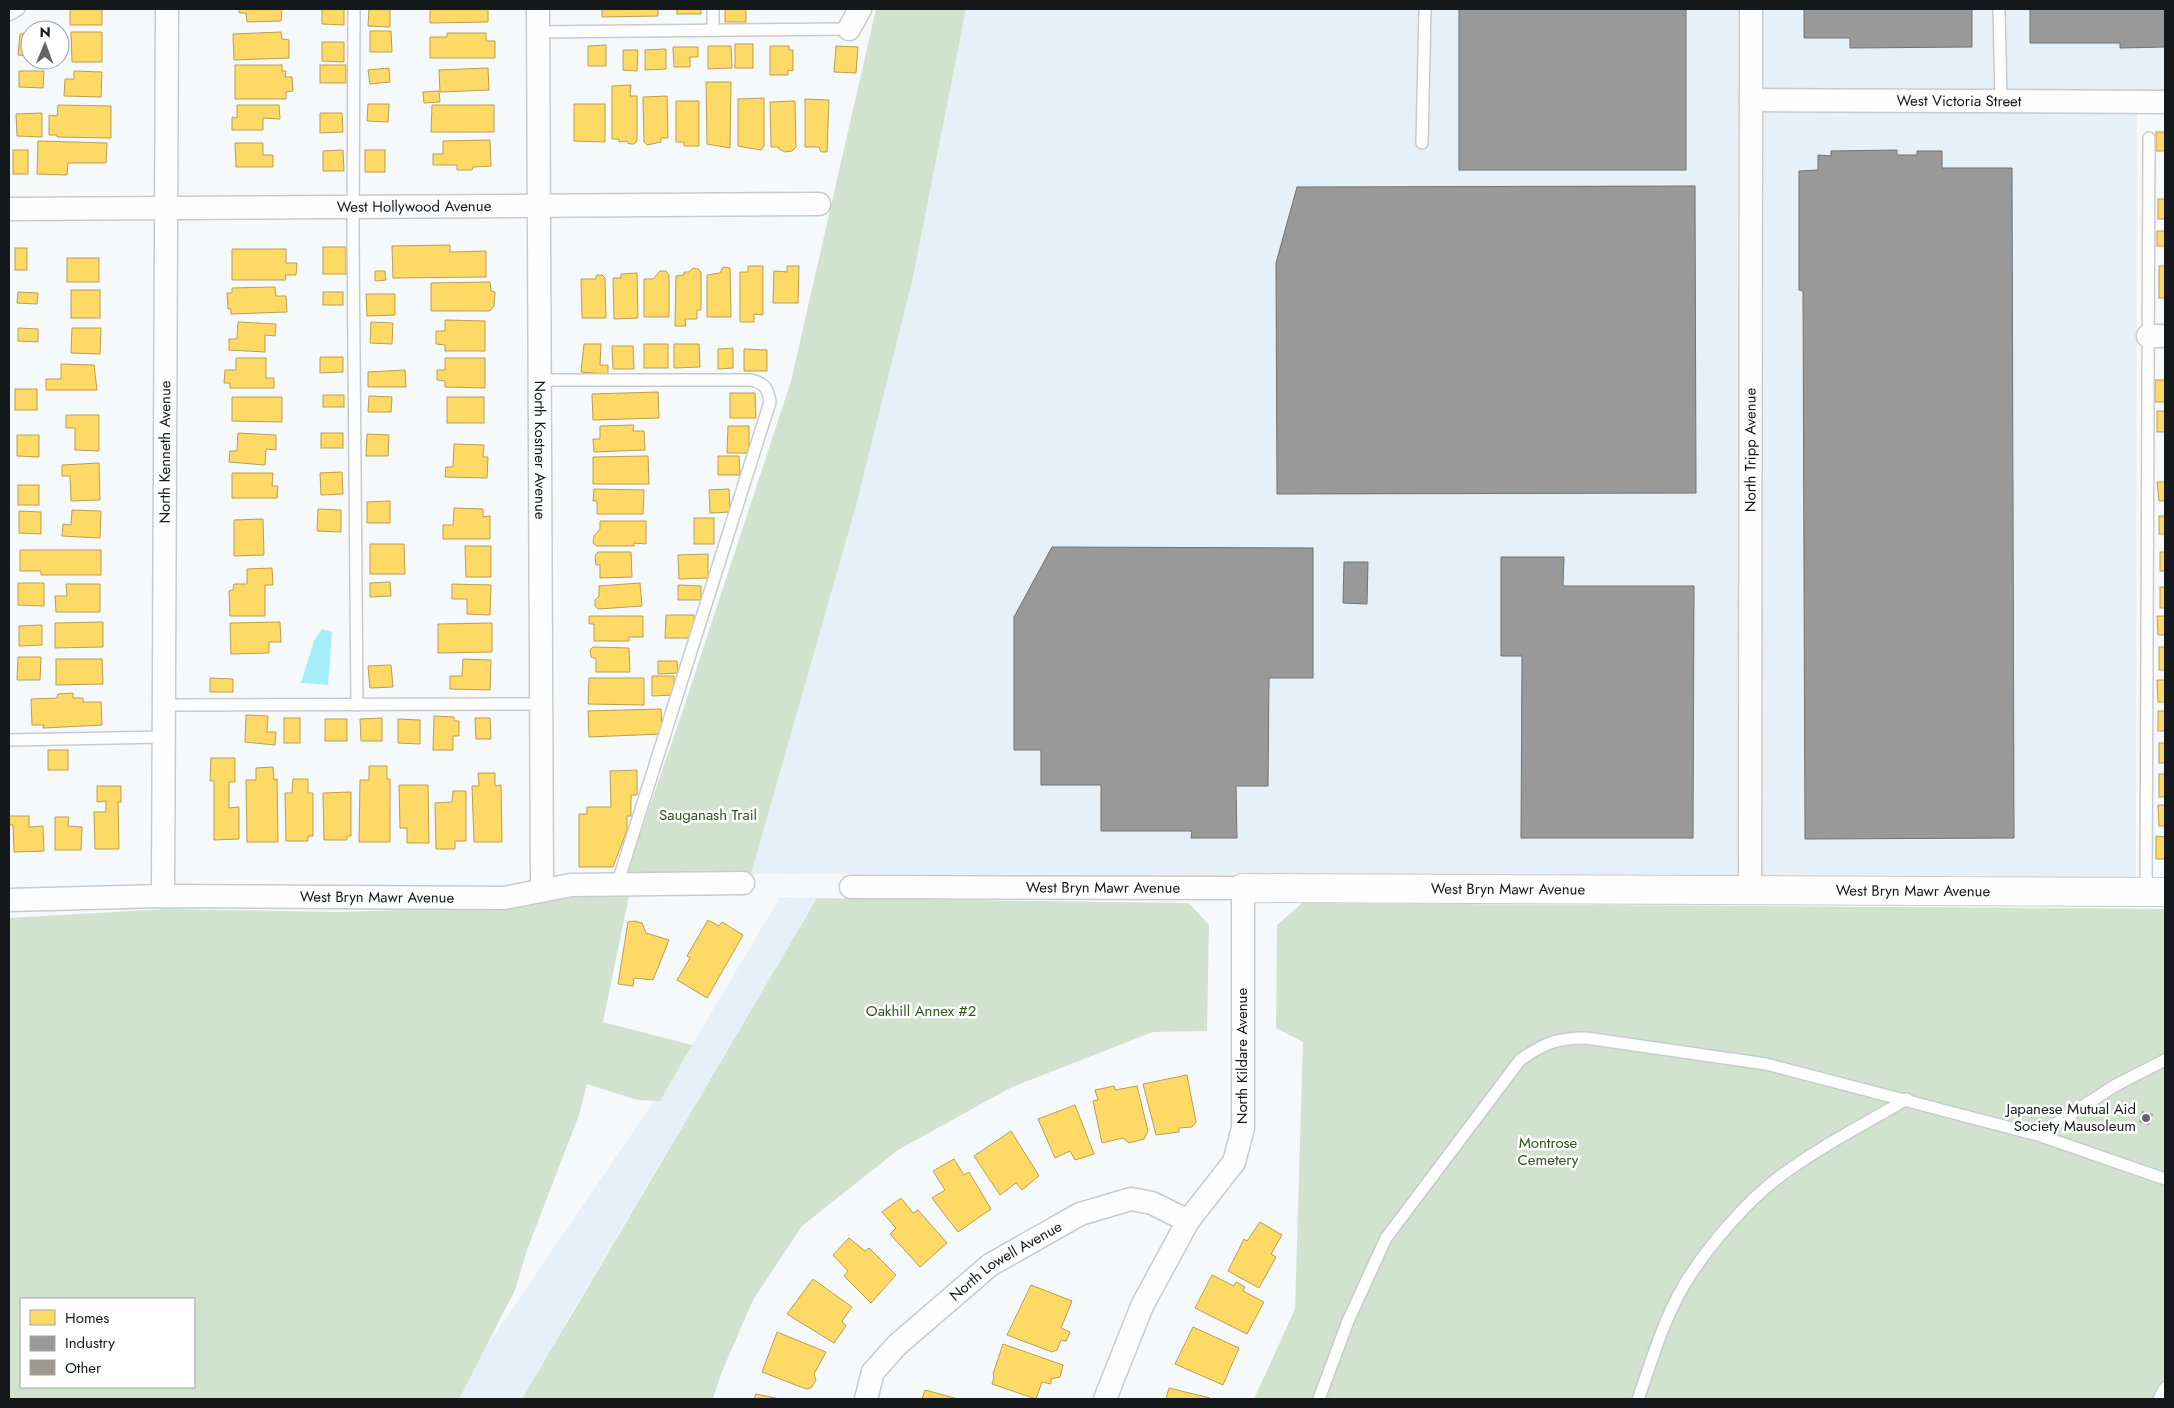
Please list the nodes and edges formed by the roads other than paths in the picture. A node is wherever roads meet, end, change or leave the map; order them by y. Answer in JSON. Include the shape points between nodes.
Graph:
{"nodes":[{"id":1,"x":19,"y":9,"type":"edge"},
{"id":2,"x":167,"y":9,"type":"edge"},
{"id":3,"x":354,"y":9,"type":"edge"},
{"id":4,"x":538,"y":9,"type":"edge"},
{"id":5,"x":713,"y":9,"type":"edge"},
{"id":6,"x":860,"y":9,"type":"edge"},
{"id":7,"x":1425,"y":9,"type":"edge"},
{"id":8,"x":1751,"y":9,"type":"edge"},
{"id":9,"x":1999,"y":9,"type":"edge"},
{"id":10,"x":9,"y":15,"type":"edge"},
{"id":11,"x":849,"y":29,"type":"joint"},
{"id":12,"x":712,"y":30,"type":"junction"},
{"id":13,"x":538,"y":32,"type":"junction"},
{"id":14,"x":1751,"y":100,"type":"junction"},
{"id":15,"x":2001,"y":101,"type":"junction"},
{"id":16,"x":2165,"y":102,"type":"edge"},
{"id":17,"x":2148,"y":138,"type":"dead end"},
{"id":18,"x":1422,"y":143,"type":"dead end"},
{"id":19,"x":819,"y":204,"type":"dead end"},
{"id":20,"x":539,"y":205,"type":"junction"},
{"id":21,"x":353,"y":207,"type":"junction"},
{"id":22,"x":166,"y":208,"type":"junction"},
{"id":23,"x":9,"y":209,"type":"edge"},
{"id":24,"x":2157,"y":336,"type":"edge"},
{"id":25,"x":540,"y":380,"type":"junction"},
{"id":26,"x":357,"y":704,"type":"junction"},
{"id":27,"x":541,"y":704,"type":"junction"},
{"id":28,"x":164,"y":705,"type":"junction"},
{"id":29,"x":164,"y":737,"type":"junction"},
{"id":30,"x":9,"y":740,"type":"edge"},
{"id":31,"x":743,"y":883,"type":"dead end"},
{"id":32,"x":617,"y":885,"type":"junction"},
{"id":33,"x":851,"y":887,"type":"dead end"},
{"id":34,"x":1243,"y":888,"type":"junction"},
{"id":35,"x":542,"y":891,"type":"junction"},
{"id":36,"x":1750,"y":891,"type":"junction"},
{"id":37,"x":2155,"y":892,"type":"edge"},
{"id":38,"x":163,"y":896,"type":"junction"},
{"id":39,"x":9,"y":900,"type":"edge"},
{"id":40,"x":2165,"y":1060,"type":"edge"},
{"id":41,"x":1907,"y":1099,"type":"junction"},
{"id":42,"x":2038,"y":1135,"type":"junction"},
{"id":43,"x":2165,"y":1179,"type":"edge"},
{"id":44,"x":1188,"y":1221,"type":"junction"},
{"id":45,"x":2165,"y":1388,"type":"edge"},
{"id":46,"x":866,"y":1399,"type":"edge"},
{"id":47,"x":1106,"y":1399,"type":"edge"},
{"id":48,"x":1319,"y":1399,"type":"edge"},
{"id":49,"x":1638,"y":1399,"type":"edge"},
{"id":50,"x":2159,"y":1399,"type":"edge"}],
"edges":[{"from":1,"to":10,"type":"lane"},
{"from":2,"to":22,"type":"street","name":"North Kenneth Avenue"},
{"from":3,"to":21,"type":"lane"},
{"from":4,"to":13,"type":"street","name":"North Kostner Avenue"},
{"from":5,"to":12,"type":"lane"},
{"from":6,"to":11,"type":"street"},
{"from":7,"to":18,"type":"lane"},
{"from":8,"to":14,"type":"street","name":"North Tripp Avenue"},
{"from":9,"to":15,"type":"lane"},
{"from":11,"to":12,"type":"lane"},
{"from":12,"to":13,"type":"lane"},
{"from":13,"to":20,"type":"street","name":"North Kostner Avenue"},
{"from":14,"to":15,"type":"street","name":"West Victoria Street"},
{"from":14,"to":36,"type":"street","name":"North Tripp Avenue"},
{"from":15,"to":16,"type":"street","name":"West Victoria Street"},
{"from":17,"to":24,"type":"lane"},
{"from":19,"to":20,"type":"street","name":"West Hollywood Avenue"},
{"from":20,"to":21,"type":"street","name":"West Hollywood Avenue"},
{"from":20,"to":25,"type":"street","name":"North Kostner Avenue"},
{"from":21,"to":22,"type":"street","name":"West Hollywood Avenue"},
{"from":21,"to":26,"type":"lane"},
{"from":22,"to":23,"type":"street","name":"West Hollywood Avenue"},
{"from":22,"to":28,"type":"street","name":"North Kenneth Avenue"},
{"from":24,"to":37,"type":"lane"},
{"from":25,"to":27,"type":"street","name":"North Kostner Avenue"},
{"from":25,"to":32,"type":"lane","via":[[751,380],[762,383],[769,391],[770,402]]},
{"from":26,"to":27,"type":"lane"},
{"from":26,"to":28,"type":"lane"},
{"from":27,"to":35,"type":"street","name":"North Kostner Avenue"},
{"from":28,"to":29,"type":"street","name":"North Kenneth Avenue"},
{"from":29,"to":30,"type":"lane"},
{"from":29,"to":38,"type":"street","name":"North Kenneth Avenue"},
{"from":31,"to":32,"type":"street","name":"West Bryn Mawr Avenue"},
{"from":32,"to":35,"type":"street","name":"West Bryn Mawr Avenue","via":[[571,885]]},
{"from":33,"to":34,"type":"street","name":"West Bryn Mawr Avenue"},
{"from":34,"to":36,"type":"street","name":"West Bryn Mawr Avenue"},
{"from":34,"to":44,"type":"street","name":"North Kildare Avenue","via":[[1243,1128],[1234,1162]]},
{"from":35,"to":38,"type":"street","name":"West Bryn Mawr Avenue","via":[[504,898]]},
{"from":36,"to":37,"type":"street","name":"West Bryn Mawr Avenue"},
{"from":38,"to":39,"type":"street","name":"West Bryn Mawr Avenue"},
{"from":40,"to":42,"type":"lane","via":[[2116,1085]]},
{"from":41,"to":42,"type":"lane"},
{"from":41,"to":48,"type":"lane","via":[[1756,1062],[1586,1038],[1561,1038],[1538,1047],[1520,1060],[1386,1238],[1348,1321]]},
{"from":41,"to":49,"type":"lane","via":[[1774,1181],[1729,1225],[1690,1274],[1663,1329]]},
{"from":42,"to":43,"type":"lane"},
{"from":44,"to":46,"type":"street","name":"North Lowell Avenue","via":[[1152,1203],[1130,1200],[1080,1214],[990,1265],[897,1345],[873,1372]]},
{"from":44,"to":47,"type":"street","name":"North Kildare Avenue","via":[[1142,1306]]},
{"from":45,"to":50,"type":"lane"}]}
